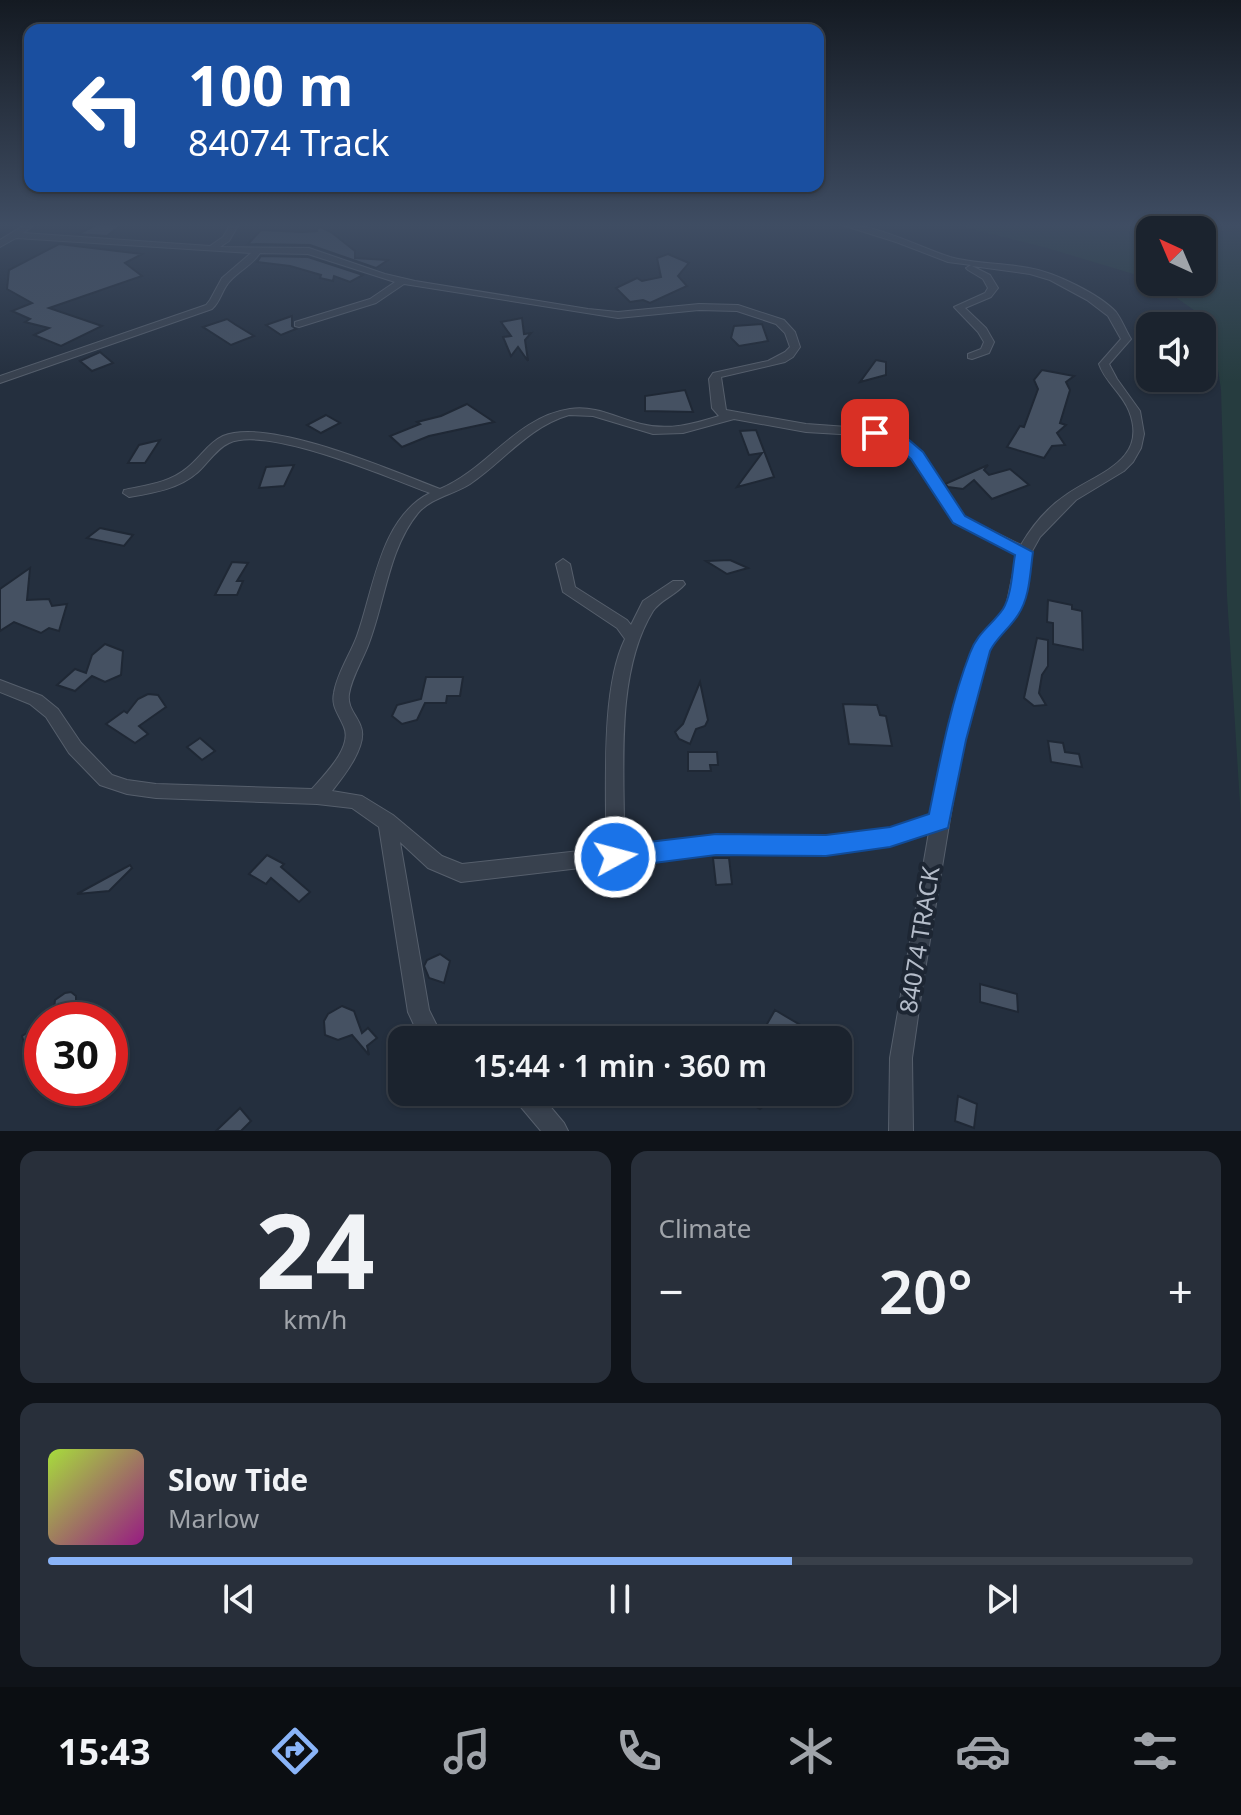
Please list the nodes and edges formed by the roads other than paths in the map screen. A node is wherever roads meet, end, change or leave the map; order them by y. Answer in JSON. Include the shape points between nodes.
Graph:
{"nodes":[{"id":1,"x":231,"y":277,"type":"edge"},
{"id":2,"x":390,"y":277,"type":"edge"},
{"id":3,"x":987,"y":277,"type":"edge"},
{"id":4,"x":1049,"y":277,"type":"edge"},
{"id":5,"x":403,"y":281,"type":"junction"},
{"id":6,"x":299,"y":324,"type":"dead end"},
{"id":7,"x":972,"y":356,"type":"dead end"},
{"id":8,"x":0,"y":380,"type":"edge"},
{"id":9,"x":730,"y":416,"type":"junction"},
{"id":10,"x":129,"y":493,"type":"dead end"},
{"id":11,"x":443,"y":494,"type":"junction"},
{"id":12,"x":1024,"y":552,"type":"junction"},
{"id":13,"x":563,"y":564,"type":"dead end"},
{"id":14,"x":678,"y":584,"type":"dead end"},
{"id":15,"x":631,"y":636,"type":"junction"},
{"id":16,"x":0,"y":686,"type":"edge"},
{"id":17,"x":317,"y":797,"type":"junction"},
{"id":18,"x":387,"y":821,"type":"junction"},
{"id":19,"x":940,"y":821,"type":"junction"},
{"id":20,"x":615,"y":857,"type":"junction"},
{"id":21,"x":426,"y":1026,"type":"edge"},
{"id":22,"x":535,"y":1106,"type":"edge"},
{"id":23,"x":556,"y":1131,"type":"edge"},
{"id":24,"x":901,"y":1131,"type":"edge"}],
"edges":[{"from":1,"to":8,"type":"street","via":[[213,305]]},
{"from":2,"to":5,"type":"street"},
{"from":3,"to":7,"type":"street","via":[[993,288],[988,295],[959,307],[989,342],[985,351]]},
{"from":4,"to":12,"type":"street","name":"84074 TRACK","via":[[1112,314],[1126,339],[1104,364],[1130,399],[1138,433],[1124,466],[1060,506]]},
{"from":5,"to":6,"type":"street","via":[[373,301]]},
{"from":5,"to":9,"type":"street","via":[[588,312],[618,315],[714,306],[771,318],[790,332],[795,347],[787,357],[715,377],[718,408]]},
{"from":9,"to":11,"type":"street","via":[[673,431],[644,428],[598,412],[562,414],[514,438],[474,475]]},
{"from":9,"to":12,"type":"street","via":[[893,439],[917,456],[959,520]]},
{"from":10,"to":11,"type":"street","via":[[179,479],[219,443],[251,433],[397,474]]},
{"from":11,"to":17,"type":"street","via":[[413,511],[388,560],[340,698],[354,741]]},
{"from":12,"to":19,"type":"street","name":"84074 TRACK","via":[[1017,598],[980,651]]},
{"from":13,"to":15,"type":"street","via":[[568,589],[622,624]]},
{"from":14,"to":15,"type":"street","via":[[648,605]]},
{"from":15,"to":20,"type":"street","via":[[617,707]]},
{"from":16,"to":17,"type":"street","via":[[36,700],[52,713],[106,780],[127,787],[226,795]]},
{"from":17,"to":18,"type":"street","via":[[356,801]]},
{"from":18,"to":20,"type":"street","via":[[435,862],[461,873]]},
{"from":18,"to":21,"type":"street","via":[[419,1012]]},
{"from":19,"to":20,"type":"street","via":[[890,837],[826,845],[716,844]]},
{"from":19,"to":24,"type":"street","name":"84074 TRACK","via":[[901,1058]]},
{"from":22,"to":23,"type":"street"}]}
